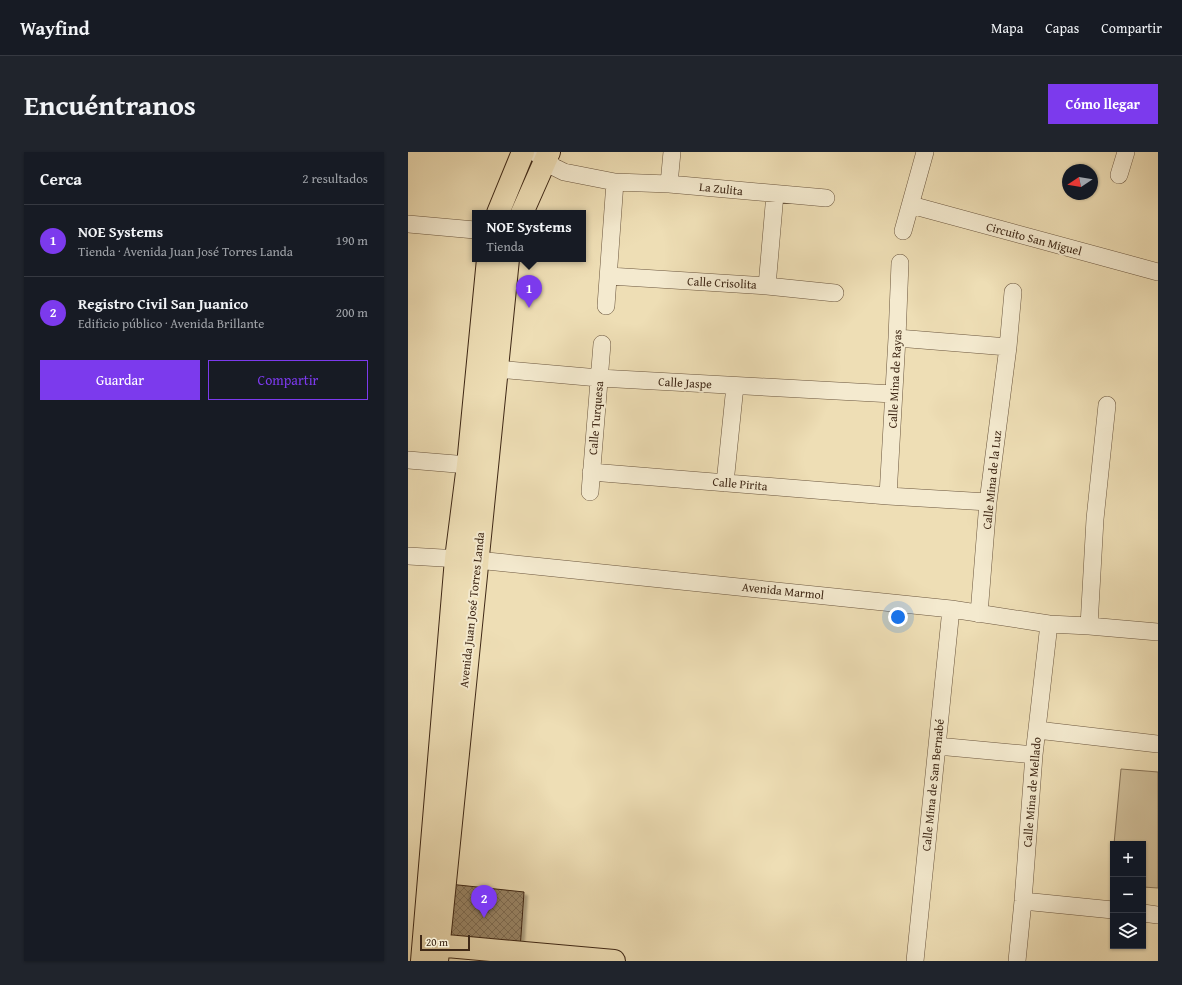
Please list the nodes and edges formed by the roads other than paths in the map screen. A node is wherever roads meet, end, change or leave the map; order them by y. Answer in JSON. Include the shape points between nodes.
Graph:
{"nodes":[{"id":1,"x":523,"y":152,"type":"edge"},
{"id":2,"x":672,"y":152,"type":"edge"},
{"id":3,"x":925,"y":152,"type":"edge"},
{"id":4,"x":1126,"y":152,"type":"edge"},
{"id":5,"x":543,"y":154,"type":"edge"},
{"id":6,"x":1119,"y":175,"type":"dead end"},
{"id":7,"x":615,"y":182,"type":"junction"},
{"id":8,"x":669,"y":184,"type":"junction"},
{"id":9,"x":775,"y":194,"type":"junction"},
{"id":10,"x":826,"y":198,"type":"dead end"},
{"id":11,"x":910,"y":205,"type":"junction"},
{"id":12,"x":499,"y":210,"type":"edge"},
{"id":13,"x":523,"y":210,"type":"edge"},
{"id":14,"x":408,"y":224,"type":"edge"},
{"id":15,"x":472,"y":230,"type":"edge"},
{"id":16,"x":903,"y":231,"type":"dead end"},
{"id":17,"x":488,"y":262,"type":"edge"},
{"id":18,"x":507,"y":262,"type":"edge"},
{"id":19,"x":900,"y":263,"type":"dead end"},
{"id":20,"x":1158,"y":272,"type":"edge"},
{"id":21,"x":609,"y":276,"type":"junction"},
{"id":22,"x":767,"y":286,"type":"junction"},
{"id":23,"x":1014,"y":292,"type":"dead end"},
{"id":24,"x":835,"y":293,"type":"dead end"},
{"id":25,"x":606,"y":306,"type":"dead end"},
{"id":26,"x":898,"y":338,"type":"junction"},
{"id":27,"x":602,"y":344,"type":"dead end"},
{"id":28,"x":1008,"y":347,"type":"junction"},
{"id":29,"x":487,"y":368,"type":"junction"},
{"id":30,"x":599,"y":378,"type":"junction"},
{"id":31,"x":735,"y":386,"type":"junction"},
{"id":32,"x":894,"y":394,"type":"junction"},
{"id":33,"x":1107,"y":405,"type":"dead end"},
{"id":34,"x":408,"y":460,"type":"edge"},
{"id":35,"x":468,"y":465,"type":"junction"},
{"id":36,"x":591,"y":472,"type":"junction"},
{"id":37,"x":725,"y":483,"type":"junction"},
{"id":38,"x":590,"y":492,"type":"dead end"},
{"id":39,"x":888,"y":496,"type":"junction"},
{"id":40,"x":988,"y":502,"type":"junction"},
{"id":41,"x":408,"y":556,"type":"edge"},
{"id":42,"x":466,"y":560,"type":"junction"},
{"id":43,"x":951,"y":608,"type":"junction"},
{"id":44,"x":979,"y":614,"type":"junction"},
{"id":45,"x":1049,"y":624,"type":"junction"},
{"id":46,"x":1089,"y":626,"type":"junction"},
{"id":47,"x":1158,"y":632,"type":"edge"},
{"id":48,"x":1037,"y":730,"type":"junction"},
{"id":49,"x":1158,"y":744,"type":"edge"},
{"id":50,"x":937,"y":746,"type":"junction"},
{"id":51,"x":1034,"y":755,"type":"junction"},
{"id":52,"x":1023,"y":901,"type":"junction"},
{"id":53,"x":1110,"y":910,"type":"edge"},
{"id":54,"x":1146,"y":913,"type":"edge"},
{"id":55,"x":1158,"y":915,"type":"edge"},
{"id":56,"x":426,"y":951,"type":"edge"},
{"id":57,"x":614,"y":961,"type":"edge"},
{"id":58,"x":915,"y":961,"type":"edge"},
{"id":59,"x":1017,"y":961,"type":"edge"}],
"edges":[{"from":1,"to":12,"type":"main road"},
{"from":2,"to":8,"type":"street"},
{"from":3,"to":11,"type":"street"},
{"from":4,"to":6,"type":"street"},
{"from":5,"to":7,"type":"street","name":"La Zulita","via":[[554,167],[564,172]]},
{"from":5,"to":13,"type":"main road"},
{"from":7,"to":8,"type":"street","name":"La Zulita"},
{"from":7,"to":21,"type":"street"},
{"from":8,"to":9,"type":"street","name":"La Zulita"},
{"from":9,"to":10,"type":"street","name":"La Zulita"},
{"from":9,"to":22,"type":"street"},
{"from":11,"to":16,"type":"street"},
{"from":11,"to":20,"type":"street","name":"Circuito San Miguel"},
{"from":14,"to":15,"type":"street"},
{"from":17,"to":29,"type":"main road","name":"Avenida Juan José Torres Landa"},
{"from":18,"to":29,"type":"main road","name":"Avenida Juan José Torres Landa"},
{"from":19,"to":26,"type":"street","name":"Calle Mina de Rayas"},
{"from":21,"to":22,"type":"street","name":"Calle Crisolita"},
{"from":21,"to":25,"type":"street"},
{"from":22,"to":24,"type":"street","name":"Calle Crisolita"},
{"from":23,"to":28,"type":"street","name":"Calle Mina de la Luz"},
{"from":26,"to":28,"type":"street"},
{"from":26,"to":32,"type":"street","name":"Calle Mina de Rayas"},
{"from":27,"to":30,"type":"street","name":"Calle Turquesa"},
{"from":28,"to":40,"type":"street","name":"Calle Mina de la Luz"},
{"from":29,"to":30,"type":"street","name":"Calle Jaspe"},
{"from":29,"to":35,"type":"main road","name":"Avenida Juan José Torres Landa"},
{"from":29,"to":42,"type":"main road","name":"Avenida Juan José Torres Landa"},
{"from":30,"to":31,"type":"street","name":"Calle Jaspe"},
{"from":30,"to":36,"type":"street","name":"Calle Turquesa"},
{"from":31,"to":32,"type":"street","name":"Calle Jaspe"},
{"from":31,"to":37,"type":"street"},
{"from":32,"to":39,"type":"street","name":"Calle Mina de Rayas"},
{"from":33,"to":46,"type":"street","via":[[1095,519]]},
{"from":34,"to":35,"type":"street"},
{"from":35,"to":42,"type":"main road","name":"Avenida Juan José Torres Landa"},
{"from":36,"to":37,"type":"street","name":"Calle Pirita"},
{"from":36,"to":38,"type":"street","name":"Calle Turquesa"},
{"from":37,"to":39,"type":"street","name":"Calle Pirita"},
{"from":39,"to":40,"type":"street","name":"Calle Pirita"},
{"from":40,"to":44,"type":"street","name":"Calle Mina de la Luz"},
{"from":41,"to":42,"type":"street","name":"Avenida Marmol"},
{"from":42,"to":43,"type":"street","name":"Avenida Marmol"},
{"from":42,"to":56,"type":"main road","name":"Avenida Juan José Torres Landa"},
{"from":43,"to":44,"type":"street","name":"Avenida Marmol"},
{"from":43,"to":50,"type":"street","name":"Calle Mina de San Bernabé"},
{"from":44,"to":45,"type":"street","name":"Avenida Marmol"},
{"from":45,"to":46,"type":"street","name":"Avenida Marmol"},
{"from":45,"to":48,"type":"street","name":"Calle Mina de Mellado"},
{"from":46,"to":47,"type":"street","name":"Avenida Marmol"},
{"from":48,"to":49,"type":"street"},
{"from":48,"to":51,"type":"street","name":"Calle Mina de Mellado"},
{"from":50,"to":51,"type":"street"},
{"from":50,"to":58,"type":"street","name":"Calle Mina de San Bernabé"},
{"from":51,"to":52,"type":"street","name":"Calle Mina de Mellado"},
{"from":52,"to":53,"type":"street"},
{"from":52,"to":59,"type":"street","name":"Calle Mina de Mellado"},
{"from":54,"to":55,"type":"street"},
{"from":56,"to":57,"type":"main road"}]}
